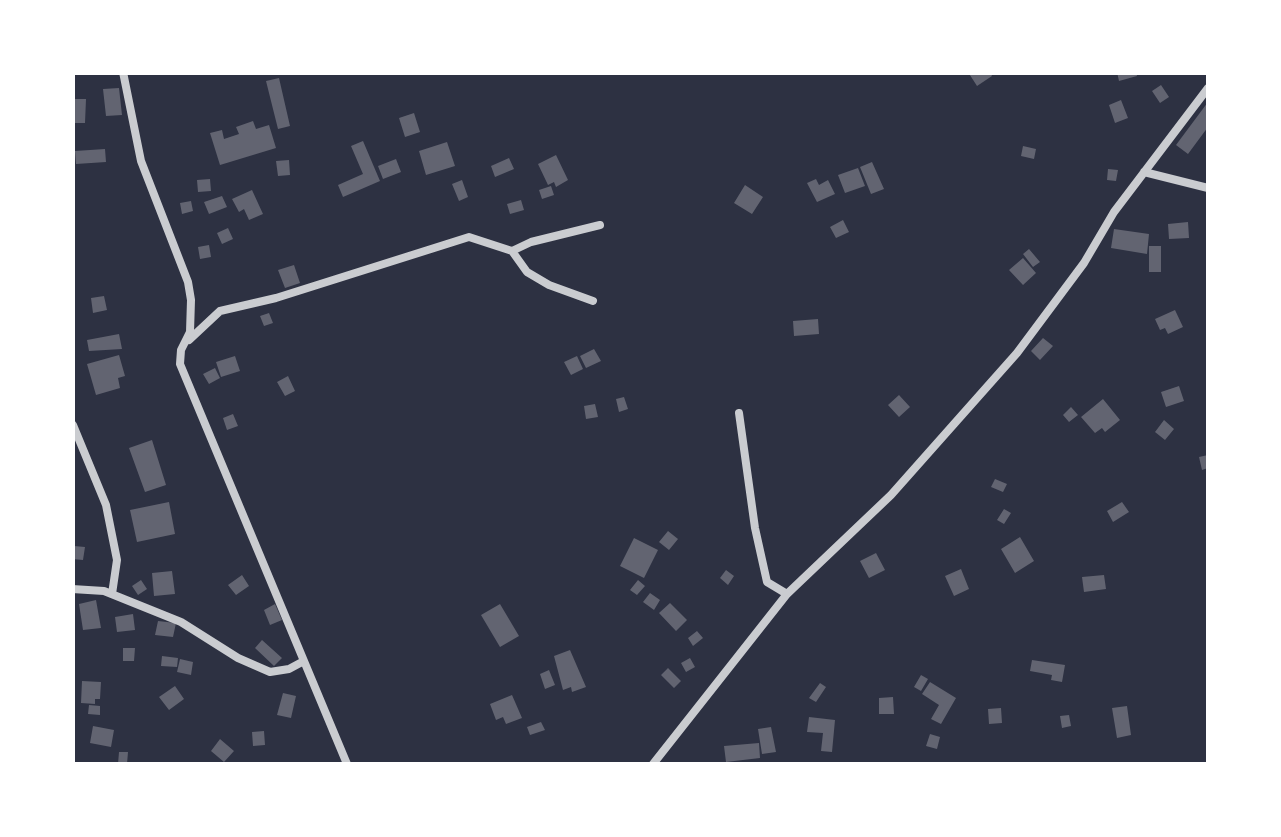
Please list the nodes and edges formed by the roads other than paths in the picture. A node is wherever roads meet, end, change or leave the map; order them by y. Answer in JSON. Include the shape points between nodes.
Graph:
{"nodes":[{"id":1,"x":123,"y":72,"type":"edge"},
{"id":2,"x":1208,"y":88,"type":"edge"},
{"id":3,"x":1144,"y":172,"type":"junction"},
{"id":4,"x":1208,"y":188,"type":"edge"},
{"id":5,"x":600,"y":225,"type":"dead end"},
{"id":6,"x":512,"y":250,"type":"junction"},
{"id":7,"x":593,"y":302,"type":"dead end"},
{"id":8,"x":186,"y":344,"type":"junction"},
{"id":9,"x":738,"y":413,"type":"dead end"},
{"id":10,"x":73,"y":425,"type":"edge"},
{"id":11,"x":72,"y":589,"type":"edge"},
{"id":12,"x":112,"y":594,"type":"junction"},
{"id":13,"x":788,"y":594,"type":"junction"},
{"id":14,"x":302,"y":662,"type":"junction"},
{"id":15,"x":347,"y":764,"type":"edge"},
{"id":16,"x":652,"y":764,"type":"edge"}],
"edges":[{"from":1,"to":8,"type":"street","via":[[140,161],[188,282],[192,317]]},
{"from":2,"to":3,"type":"street"},
{"from":3,"to":4,"type":"street"},
{"from":3,"to":13,"type":"street","via":[[1017,353],[913,472]]},
{"from":5,"to":6,"type":"street"},
{"from":6,"to":7,"type":"street","via":[[527,272]]},
{"from":6,"to":8,"type":"street","via":[[469,237],[220,311]]},
{"from":8,"to":14,"type":"street","via":[[180,364],[188,389]]},
{"from":9,"to":13,"type":"street","via":[[767,582]]},
{"from":10,"to":12,"type":"street","via":[[106,505],[116,560]]},
{"from":11,"to":12,"type":"street"},
{"from":12,"to":14,"type":"street","via":[[181,622],[270,672]]},
{"from":13,"to":16,"type":"street"},
{"from":14,"to":15,"type":"street"}]}
